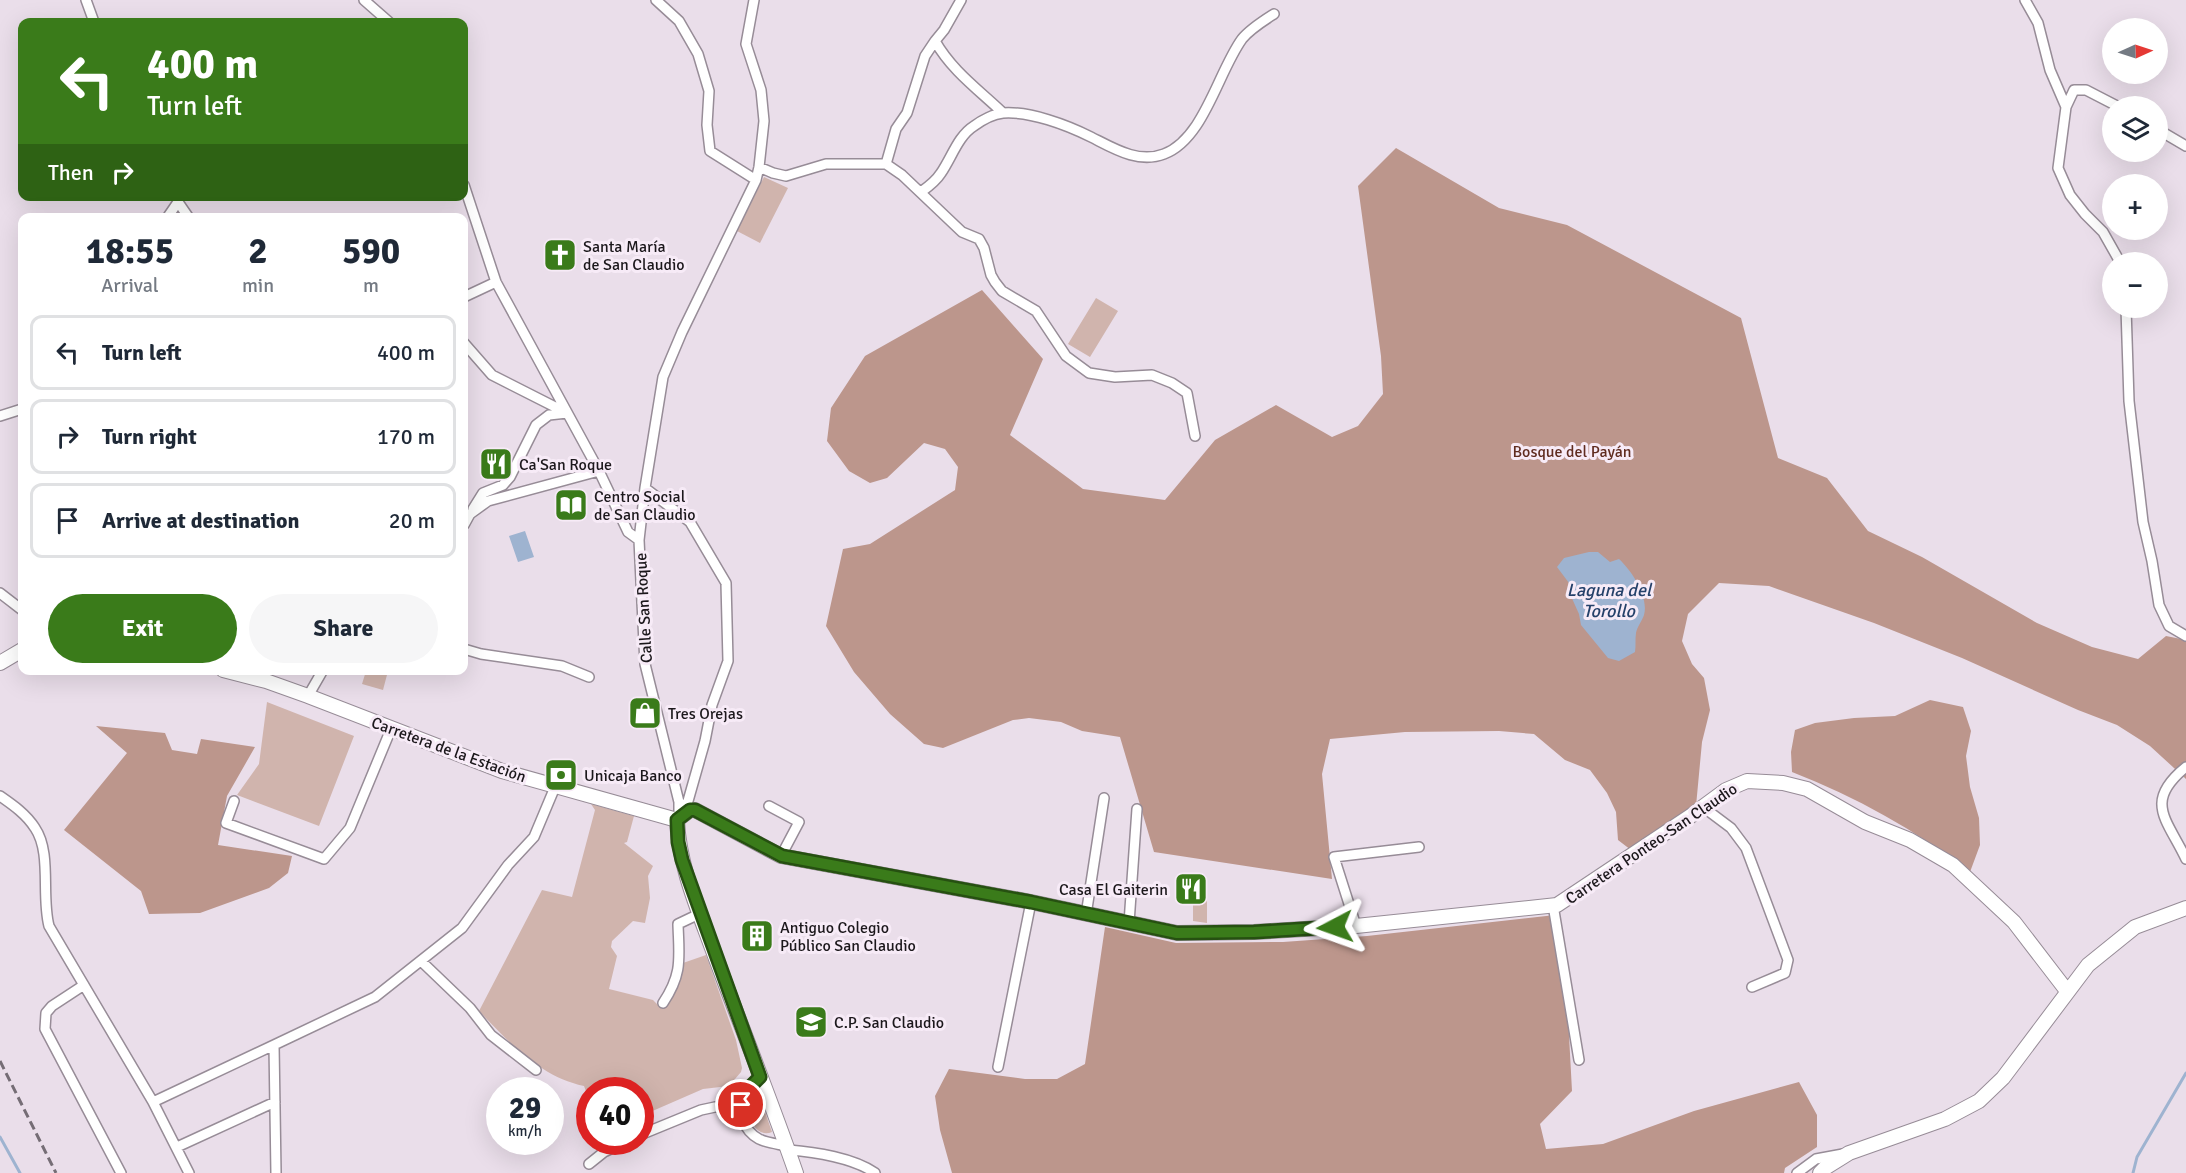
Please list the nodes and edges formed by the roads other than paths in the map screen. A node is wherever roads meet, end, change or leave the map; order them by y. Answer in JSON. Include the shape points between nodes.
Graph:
{"nodes":[{"id":1,"x":86,"y":0,"type":"edge"},
{"id":2,"x":364,"y":0,"type":"edge"},
{"id":3,"x":656,"y":0,"type":"edge"},
{"id":4,"x":754,"y":0,"type":"edge"},
{"id":5,"x":961,"y":0,"type":"edge"},
{"id":6,"x":2025,"y":0,"type":"edge"},
{"id":7,"x":1274,"y":14,"type":"dead end"},
{"id":8,"x":93,"y":18,"type":"edge"},
{"id":9,"x":384,"y":18,"type":"edge"},
{"id":10,"x":935,"y":41,"type":"junction"},
{"id":11,"x":2102,"y":98,"type":"edge"},
{"id":12,"x":2066,"y":107,"type":"junction"},
{"id":13,"x":1003,"y":113,"type":"junction"},
{"id":14,"x":2168,"y":135,"type":"edge"},
{"id":15,"x":2186,"y":146,"type":"edge"},
{"id":16,"x":886,"y":164,"type":"junction"},
{"id":17,"x":759,"y":166,"type":"junction"},
{"id":18,"x":756,"y":180,"type":"junction"},
{"id":19,"x":921,"y":192,"type":"junction"},
{"id":20,"x":468,"y":197,"type":"edge"},
{"id":21,"x":2114,"y":252,"type":"edge"},
{"id":22,"x":496,"y":282,"type":"junction"},
{"id":23,"x":468,"y":295,"type":"edge"},
{"id":24,"x":2126,"y":318,"type":"edge"},
{"id":25,"x":468,"y":348,"type":"edge"},
{"id":26,"x":18,"y":410,"type":"edge"},
{"id":27,"x":567,"y":413,"type":"junction"},
{"id":28,"x":0,"y":416,"type":"edge"},
{"id":29,"x":1195,"y":436,"type":"dead end"},
{"id":30,"x":599,"y":471,"type":"junction"},
{"id":31,"x":645,"y":488,"type":"junction"},
{"id":32,"x":470,"y":514,"type":"junction"},
{"id":33,"x":468,"y":518,"type":"edge"},
{"id":34,"x":639,"y":540,"type":"junction"},
{"id":35,"x":0,"y":593,"type":"edge"},
{"id":36,"x":18,"y":607,"type":"edge"},
{"id":37,"x":2186,"y":636,"type":"edge"},
{"id":38,"x":468,"y":650,"type":"edge"},
{"id":39,"x":18,"y":652,"type":"edge"},
{"id":40,"x":0,"y":663,"type":"edge"},
{"id":41,"x":254,"y":675,"type":"edge"},
{"id":42,"x":320,"y":675,"type":"edge"},
{"id":43,"x":589,"y":677,"type":"dead end"},
{"id":44,"x":308,"y":696,"type":"junction"},
{"id":45,"x":391,"y":729,"type":"junction"},
{"id":46,"x":2186,"y":767,"type":"edge"},
{"id":47,"x":555,"y":787,"type":"junction"},
{"id":48,"x":0,"y":796,"type":"edge"},
{"id":49,"x":1104,"y":798,"type":"dead end"},
{"id":50,"x":234,"y":801,"type":"dead end"},
{"id":51,"x":769,"y":806,"type":"dead end"},
{"id":52,"x":1703,"y":807,"type":"junction"},
{"id":53,"x":1137,"y":809,"type":"dead end"},
{"id":54,"x":678,"y":818,"type":"junction"},
{"id":55,"x":1419,"y":847,"type":"dead end"},
{"id":56,"x":782,"y":856,"type":"junction"},
{"id":57,"x":2186,"y":859,"type":"edge"},
{"id":58,"x":1031,"y":902,"type":"junction"},
{"id":59,"x":1553,"y":906,"type":"junction"},
{"id":60,"x":2186,"y":908,"type":"edge"},
{"id":61,"x":699,"y":914,"type":"junction"},
{"id":62,"x":1086,"y":915,"type":"junction"},
{"id":63,"x":1129,"y":923,"type":"junction"},
{"id":64,"x":1356,"y":926,"type":"junction"},
{"id":65,"x":421,"y":961,"type":"junction"},
{"id":66,"x":84,"y":985,"type":"junction"},
{"id":67,"x":1752,"y":987,"type":"dead end"},
{"id":68,"x":2067,"y":992,"type":"junction"},
{"id":69,"x":663,"y":1003,"type":"dead end"},
{"id":70,"x":274,"y":1045,"type":"junction"},
{"id":71,"x":1579,"y":1060,"type":"dead end"},
{"id":72,"x":998,"y":1067,"type":"dead end"},
{"id":73,"x":536,"y":1070,"type":"dead end"},
{"id":74,"x":760,"y":1077,"type":"junction"},
{"id":75,"x":153,"y":1102,"type":"junction"},
{"id":76,"x":275,"y":1102,"type":"junction"},
{"id":77,"x":741,"y":1105,"type":"junction"},
{"id":78,"x":654,"y":1129,"type":"edge"},
{"id":79,"x":177,"y":1147,"type":"junction"},
{"id":80,"x":788,"y":1148,"type":"junction"},
{"id":81,"x":1849,"y":1153,"type":"junction"},
{"id":82,"x":600,"y":1155,"type":"edge"},
{"id":83,"x":589,"y":1164,"type":"dead end"},
{"id":84,"x":121,"y":1173,"type":"edge"},
{"id":85,"x":189,"y":1173,"type":"edge"},
{"id":86,"x":276,"y":1173,"type":"edge"},
{"id":87,"x":796,"y":1173,"type":"edge"},
{"id":88,"x":875,"y":1173,"type":"edge"},
{"id":89,"x":1797,"y":1173,"type":"edge"},
{"id":90,"x":1820,"y":1173,"type":"edge"}],
"edges":[{"from":1,"to":8,"type":"street"},
{"from":2,"to":9,"type":"street"},
{"from":3,"to":18,"type":"street","via":[[679,21],[698,54],[709,91],[710,152]]},
{"from":4,"to":17,"type":"street","name":"Calle San Roque","via":[[746,44],[761,90],[764,121]]},
{"from":5,"to":10,"type":"street"},
{"from":6,"to":12,"type":"street","via":[[2038,23],[2050,70]]},
{"from":7,"to":13,"type":"street","via":[[1244,37],[1196,126],[1179,146],[1164,154],[1127,154],[1062,124]]},
{"from":10,"to":13,"type":"street","via":[[954,67]]},
{"from":10,"to":16,"type":"street","via":[[925,56]]},
{"from":11,"to":12,"type":"street","via":[[2086,90],[2074,90]]},
{"from":12,"to":21,"type":"street","via":[[2058,168],[2070,195],[2103,232]]},
{"from":13,"to":19,"type":"street","via":[[964,132],[940,175]]},
{"from":14,"to":15,"type":"street"},
{"from":16,"to":17,"type":"street","via":[[826,164],[786,176]]},
{"from":16,"to":19,"type":"street"},
{"from":17,"to":18,"type":"street","name":"Calle San Roque"},
{"from":18,"to":31,"type":"street","name":"Calle San Roque","via":[[663,377]]},
{"from":19,"to":29,"type":"street","via":[[962,232],[979,239],[995,282],[1002,291],[1036,311],[1066,356],[1089,373],[1115,377],[1152,375],[1186,393]]},
{"from":20,"to":22,"type":"street"},
{"from":22,"to":23,"type":"street"},
{"from":22,"to":27,"type":"street"},
{"from":24,"to":37,"type":"street","via":[[2129,401],[2143,522],[2159,605],[2169,626]]},
{"from":25,"to":27,"type":"street","via":[[492,375]]},
{"from":26,"to":28,"type":"street"},
{"from":27,"to":30,"type":"street"},
{"from":27,"to":32,"type":"street","via":[[549,415],[536,425],[510,477],[503,485],[483,493]]},
{"from":30,"to":32,"type":"street","via":[[488,501]]},
{"from":30,"to":34,"type":"street","via":[[628,532]]},
{"from":31,"to":34,"type":"street","name":"Calle San Roque"},
{"from":31,"to":54,"type":"street","via":[[690,522],[726,584],[728,661],[712,705],[688,801]]},
{"from":32,"to":33,"type":"street"},
{"from":34,"to":54,"type":"street","name":"Calle San Roque","via":[[645,664],[679,802]]},
{"from":35,"to":36,"type":"street"},
{"from":38,"to":43,"type":"street","via":[[562,666]]},
{"from":39,"to":40,"type":"street"},
{"from":41,"to":44,"type":"street","name":"Carretera de la Estación"},
{"from":42,"to":44,"type":"street"},
{"from":44,"to":45,"type":"street","name":"Carretera de la Estación"},
{"from":45,"to":47,"type":"street","name":"Carretera de la Estación","via":[[472,761]]},
{"from":45,"to":50,"type":"street","via":[[350,828],[324,859],[226,823]]},
{"from":46,"to":57,"type":"street","via":[[2171,780],[2161,800],[2162,812]]},
{"from":47,"to":54,"type":"street","name":"Carretera de la Estación"},
{"from":47,"to":65,"type":"street","via":[[534,837],[508,865],[462,928]]},
{"from":48,"to":66,"type":"street","via":[[28,818],[40,837],[49,926]]},
{"from":49,"to":62,"type":"street"},
{"from":51,"to":56,"type":"street","via":[[799,822]]},
{"from":52,"to":59,"type":"street","name":"Carretera Ponteo-San Claudio"},
{"from":52,"to":67,"type":"street","via":[[1731,828],[1746,848],[1788,960],[1785,973]]},
{"from":52,"to":68,"type":"street","name":"Carretera Ponteo-San Claudio","via":[[1726,789],[1748,780],[1783,783],[1807,789],[1865,822],[1910,840],[1953,865],[2014,922]]},
{"from":53,"to":63,"type":"street"},
{"from":54,"to":56,"type":"street","name":"Carretera Ponteo-San Claudio","via":[[695,810]]},
{"from":54,"to":61,"type":"street","via":[[678,842]]},
{"from":55,"to":64,"type":"street","via":[[1334,857]]},
{"from":56,"to":58,"type":"street","name":"Carretera Ponteo-San Claudio"},
{"from":58,"to":62,"type":"street","name":"Carretera Ponteo-San Claudio"},
{"from":58,"to":72,"type":"street"},
{"from":59,"to":64,"type":"street","name":"Carretera Ponteo-San Claudio"},
{"from":59,"to":71,"type":"street"},
{"from":60,"to":68,"type":"street","via":[[2135,927],[2088,964]]},
{"from":61,"to":69,"type":"street","via":[[678,924],[680,970]]},
{"from":61,"to":74,"type":"street"},
{"from":62,"to":63,"type":"street","name":"Carretera Ponteo-San Claudio"},
{"from":63,"to":64,"type":"street","name":"Carretera Ponteo-San Claudio","via":[[1177,933]]},
{"from":65,"to":70,"type":"street","via":[[375,998]]},
{"from":65,"to":73,"type":"street","via":[[470,1008],[491,1035]]},
{"from":66,"to":75,"type":"street"},
{"from":66,"to":84,"type":"street","via":[[52,1006],[46,1013],[45,1029]]},
{"from":68,"to":81,"type":"street","via":[[2003,1078],[1979,1101],[1945,1119]]},
{"from":70,"to":75,"type":"street"},
{"from":70,"to":76,"type":"street"},
{"from":74,"to":77,"type":"street","via":[[748,1089]]},
{"from":74,"to":80,"type":"street"},
{"from":75,"to":79,"type":"street"},
{"from":76,"to":79,"type":"street"},
{"from":76,"to":86,"type":"street"},
{"from":77,"to":78,"type":"street","via":[[701,1110]]},
{"from":77,"to":80,"type":"street","via":[[744,1124],[751,1134]]},
{"from":79,"to":85,"type":"street"},
{"from":80,"to":87,"type":"street"},
{"from":80,"to":88,"type":"street","via":[[850,1161]]},
{"from":81,"to":89,"type":"street","via":[[1816,1159]]},
{"from":81,"to":90,"type":"street"},
{"from":82,"to":83,"type":"street"}]}
